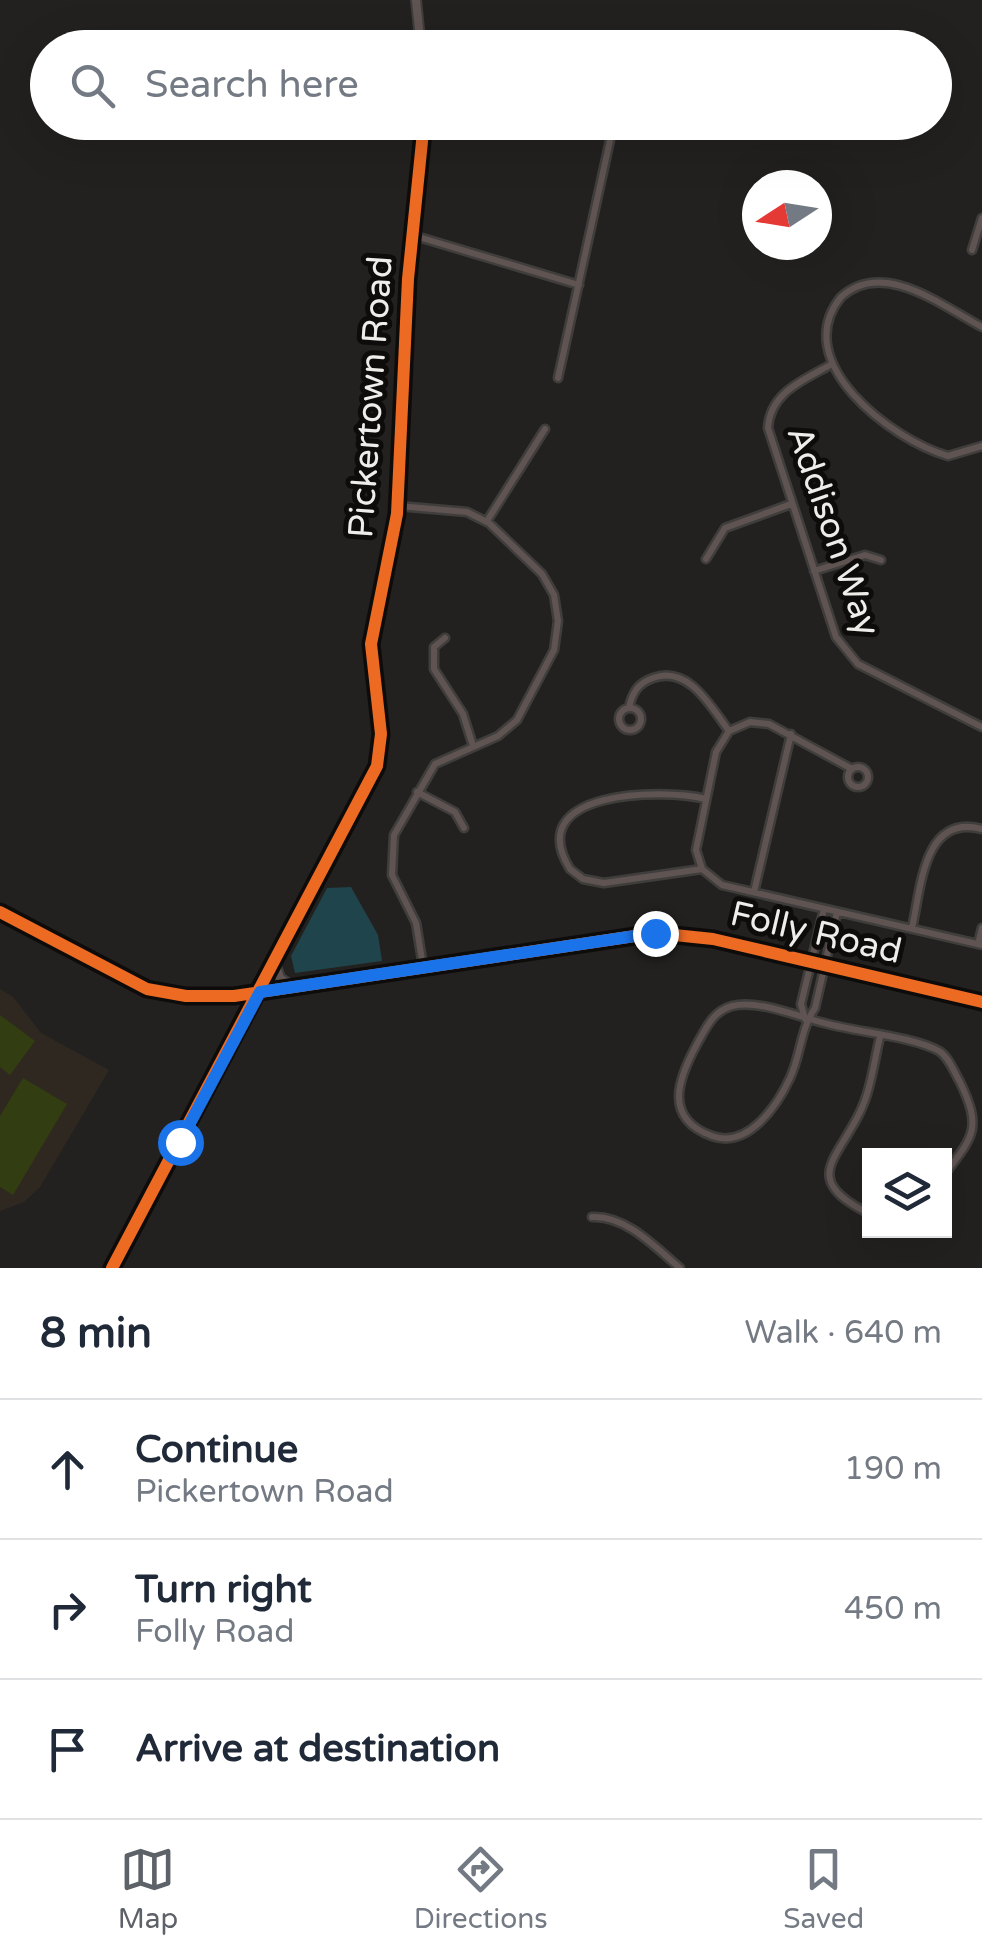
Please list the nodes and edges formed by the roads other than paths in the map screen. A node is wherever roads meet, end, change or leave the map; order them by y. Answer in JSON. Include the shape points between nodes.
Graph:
{"nodes":[{"id":1,"x":416,"y":0,"type":"edge"},
{"id":2,"x":419,"y":30,"type":"edge"},
{"id":3,"x":422,"y":140,"type":"edge"},
{"id":4,"x":610,"y":140,"type":"edge"},
{"id":5,"x":982,"y":218,"type":"edge"},
{"id":6,"x":412,"y":235,"type":"junction"},
{"id":7,"x":972,"y":250,"type":"dead end"},
{"id":8,"x":578,"y":285,"type":"junction"},
{"id":9,"x":982,"y":326,"type":"edge"},
{"id":10,"x":832,"y":364,"type":"junction"},
{"id":11,"x":558,"y":378,"type":"dead end"},
{"id":12,"x":544,"y":429,"type":"dead end"},
{"id":13,"x":982,"y":446,"type":"edge"},
{"id":14,"x":791,"y":504,"type":"junction"},
{"id":15,"x":398,"y":506,"type":"junction"},
{"id":16,"x":487,"y":522,"type":"junction"},
{"id":17,"x":706,"y":559,"type":"dead end"},
{"id":18,"x":881,"y":560,"type":"dead end"},
{"id":19,"x":814,"y":570,"type":"junction"},
{"id":20,"x":445,"y":638,"type":"dead end"},
{"id":21,"x":629,"y":708,"type":"dead end"},
{"id":22,"x":982,"y":727,"type":"edge"},
{"id":23,"x":729,"y":731,"type":"junction"},
{"id":24,"x":791,"y":734,"type":"junction"},
{"id":25,"x":473,"y":746,"type":"junction"},
{"id":26,"x":852,"y":769,"type":"dead end"},
{"id":27,"x":417,"y":792,"type":"junction"},
{"id":28,"x":706,"y":798,"type":"junction"},
{"id":29,"x":464,"y":828,"type":"dead end"},
{"id":30,"x":982,"y":829,"type":"edge"},
{"id":31,"x":702,"y":869,"type":"junction"},
{"id":32,"x":754,"y":892,"type":"junction"},
{"id":33,"x":824,"y":909,"type":"junction"},
{"id":34,"x":0,"y":912,"type":"edge"},
{"id":35,"x":836,"y":912,"type":"junction"},
{"id":36,"x":912,"y":928,"type":"junction"},
{"id":37,"x":982,"y":928,"type":"edge"},
{"id":38,"x":980,"y":944,"type":"edge"},
{"id":39,"x":275,"y":963,"type":"junction"},
{"id":40,"x":810,"y":964,"type":"junction"},
{"id":41,"x":423,"y":966,"type":"junction"},
{"id":42,"x":824,"y":966,"type":"junction"},
{"id":43,"x":295,"y":986,"type":"junction"},
{"id":44,"x":260,"y":992,"type":"junction"},
{"id":45,"x":236,"y":996,"type":"junction"},
{"id":46,"x":982,"y":1002,"type":"edge"},
{"id":47,"x":248,"y":1014,"type":"junction"},
{"id":48,"x":805,"y":1019,"type":"junction"},
{"id":49,"x":880,"y":1037,"type":"junction"},
{"id":50,"x":952,"y":1164,"type":"edge"},
{"id":51,"x":862,"y":1209,"type":"edge"},
{"id":52,"x":592,"y":1217,"type":"dead end"},
{"id":53,"x":112,"y":1268,"type":"edge"},
{"id":54,"x":680,"y":1268,"type":"edge"}],
"edges":[{"from":1,"to":2,"type":"street"},
{"from":3,"to":6,"type":"street","name":"Pickertown Road"},
{"from":4,"to":8,"type":"street"},
{"from":5,"to":7,"type":"street"},
{"from":6,"to":8,"type":"street"},
{"from":6,"to":15,"type":"street","name":"Pickertown Road"},
{"from":8,"to":11,"type":"street"},
{"from":9,"to":10,"type":"street","via":[[900,286],[866,283],[844,294],[830,315],[826,344]]},
{"from":10,"to":13,"type":"street","via":[[888,428],[948,456]]},
{"from":10,"to":14,"type":"street","name":"Addison Way","via":[[784,392],[770,410],[768,436]]},
{"from":12,"to":16,"type":"street"},
{"from":14,"to":17,"type":"street","via":[[726,528]]},
{"from":14,"to":19,"type":"street","name":"Addison Way"},
{"from":15,"to":16,"type":"street","via":[[468,512]]},
{"from":15,"to":39,"type":"street","name":"Pickertown Road","via":[[371,644],[381,734],[377,766]]},
{"from":16,"to":25,"type":"street","via":[[542,574],[556,602],[558,632],[517,720]]},
{"from":18,"to":19,"type":"street","via":[[865,555]]},
{"from":19,"to":22,"type":"street","name":"Addison Way","via":[[836,637],[851,659]]},
{"from":20,"to":25,"type":"street","via":[[434,647],[434,669],[463,714]]},
{"from":21,"to":23,"type":"street","via":[[641,684],[676,676],[695,687]]},
{"from":23,"to":24,"type":"street","via":[[758,722]]},
{"from":23,"to":28,"type":"street","via":[[717,748]]},
{"from":24,"to":26,"type":"street"},
{"from":24,"to":32,"type":"street"},
{"from":25,"to":27,"type":"street","via":[[440,760]]},
{"from":27,"to":29,"type":"street","via":[[455,812]]},
{"from":27,"to":41,"type":"street","via":[[394,835],[390,861],[416,923]]},
{"from":28,"to":31,"type":"street","via":[[696,850]]},
{"from":28,"to":31,"type":"street","via":[[670,791],[586,804],[568,818],[560,842],[570,868],[596,883]]},
{"from":30,"to":36,"type":"street","via":[[954,829],[935,842]]},
{"from":31,"to":32,"type":"street","via":[[722,885]]},
{"from":32,"to":33,"type":"street"},
{"from":33,"to":35,"type":"street"},
{"from":33,"to":40,"type":"street"},
{"from":34,"to":45,"type":"street","name":"Folly Road","via":[[148,989]]},
{"from":35,"to":36,"type":"street"},
{"from":35,"to":42,"type":"street"},
{"from":36,"to":38,"type":"street"},
{"from":37,"to":38,"type":"street"},
{"from":39,"to":43,"type":"street","via":[[280,978]]},
{"from":39,"to":44,"type":"street","name":"Pickertown Road"},
{"from":40,"to":41,"type":"street","name":"Folly Road","via":[[713,939],[655,933]]},
{"from":40,"to":42,"type":"street","name":"Folly Road"},
{"from":40,"to":48,"type":"street","via":[[801,1004]]},
{"from":41,"to":43,"type":"street","name":"Folly Road"},
{"from":42,"to":46,"type":"street","name":"Folly Road"},
{"from":42,"to":48,"type":"street"},
{"from":43,"to":44,"type":"street","name":"Folly Road"},
{"from":44,"to":45,"type":"street","name":"Folly Road"},
{"from":44,"to":47,"type":"street","name":"Pickertown Road"},
{"from":45,"to":47,"type":"street"},
{"from":47,"to":53,"type":"street","name":"Pickertown Road"},
{"from":48,"to":48,"type":"street","via":[[792,1074],[754,1129],[717,1138],[684,1117],[676,1094],[679,1078],[718,1012],[743,1004]]},
{"from":48,"to":49,"type":"street"},
{"from":49,"to":50,"type":"street","via":[[944,1054],[974,1106],[972,1139]]},
{"from":49,"to":51,"type":"street","via":[[861,1112],[830,1164],[840,1196]]},
{"from":52,"to":54,"type":"street","via":[[637,1233]]}]}
